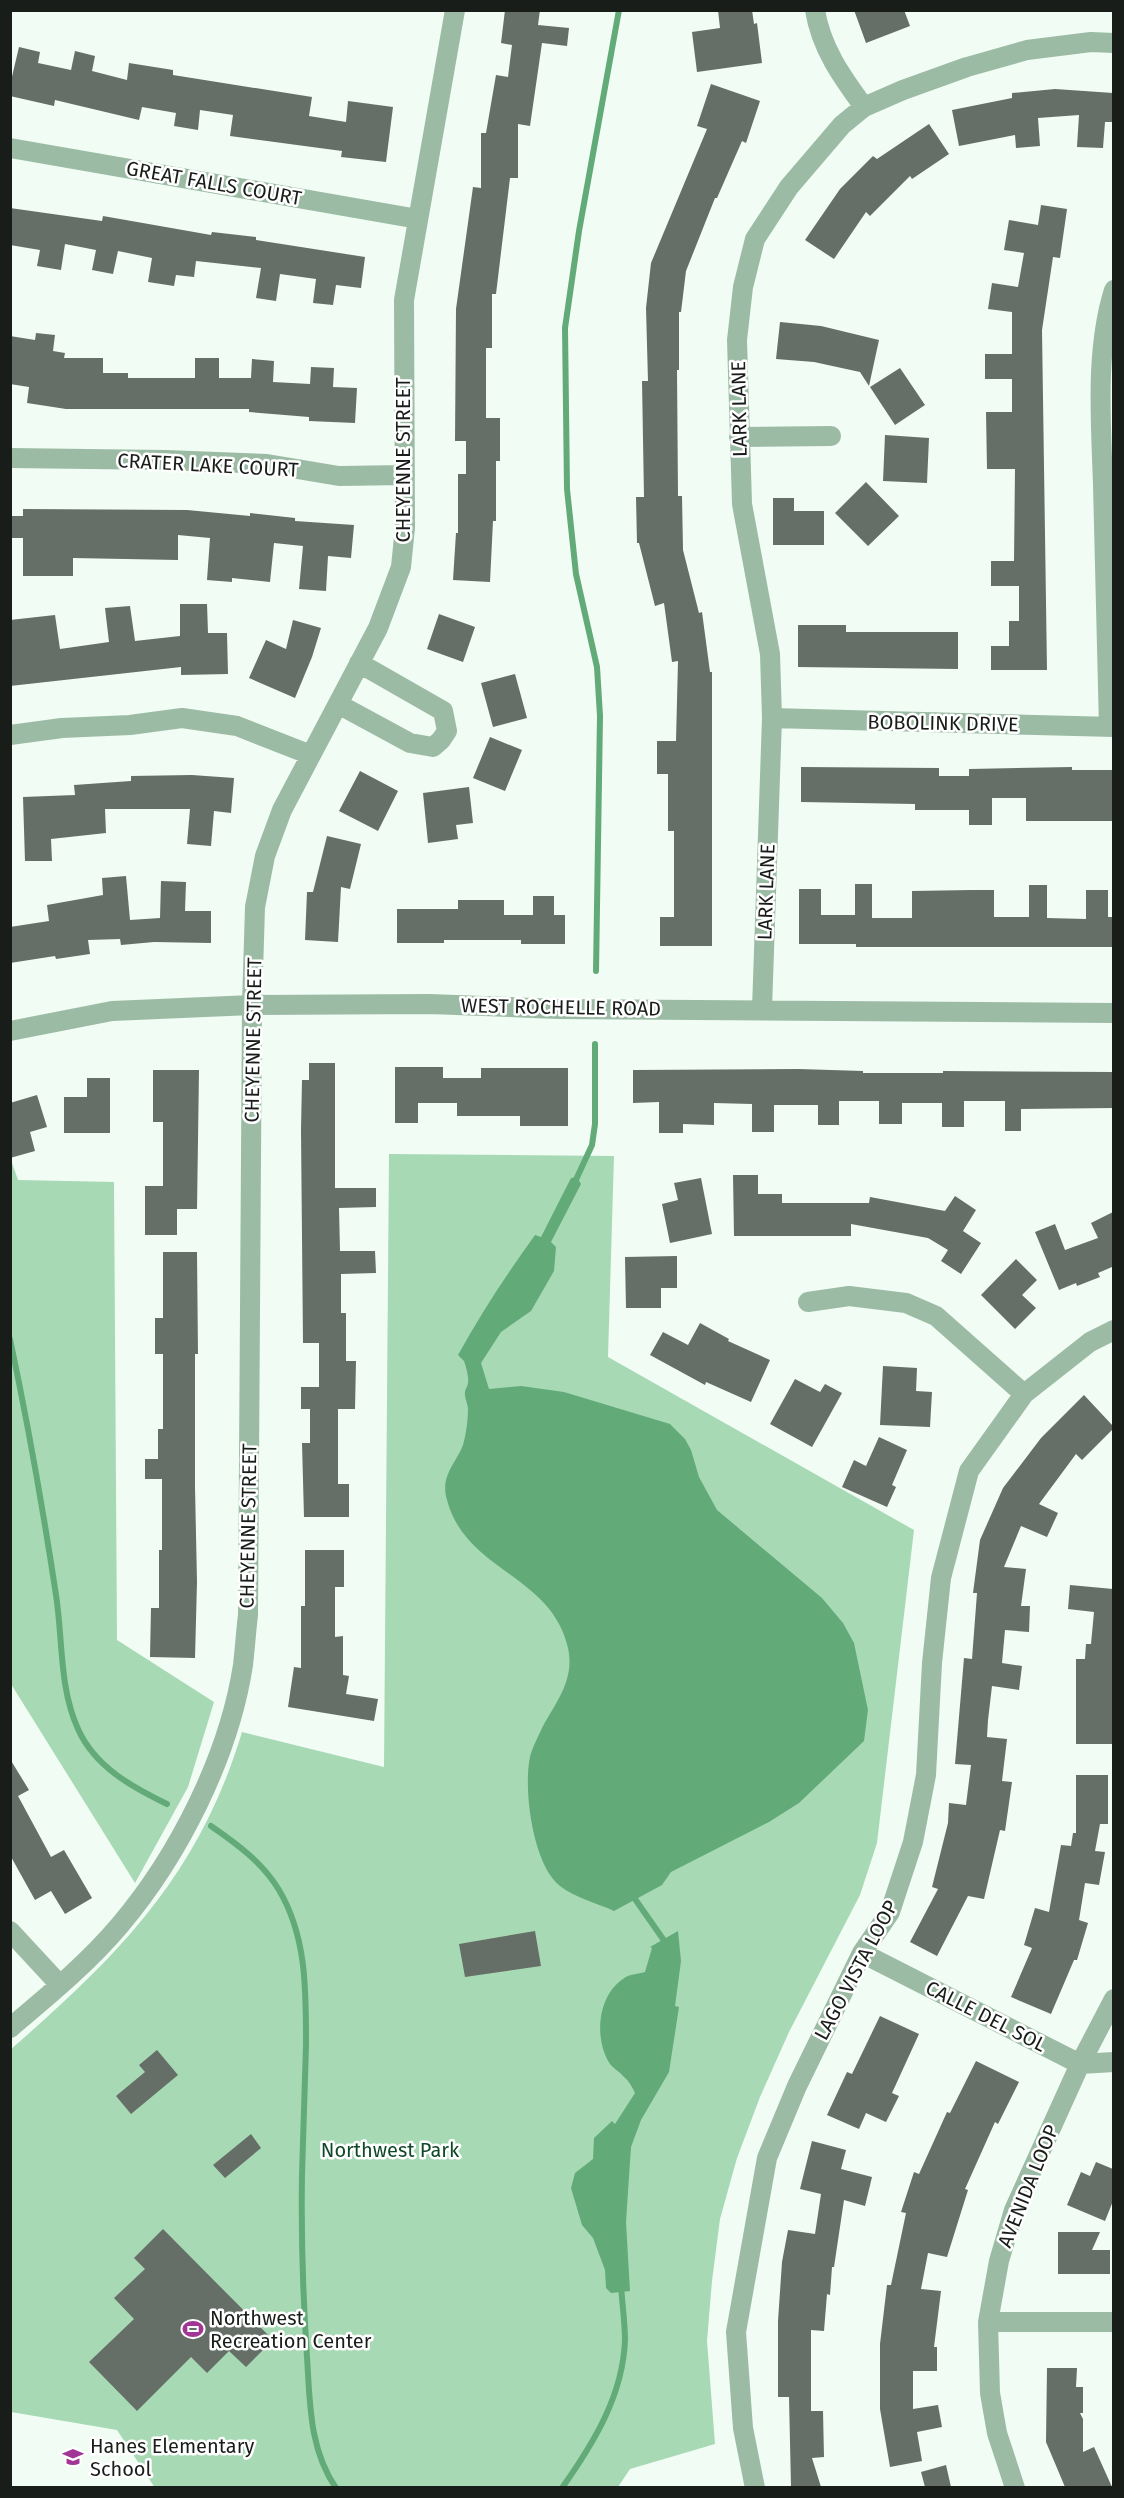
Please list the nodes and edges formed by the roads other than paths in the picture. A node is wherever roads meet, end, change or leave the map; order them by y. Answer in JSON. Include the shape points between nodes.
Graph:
{"nodes":[{"id":1,"x":455,"y":10,"type":"edge"},
{"id":2,"x":815,"y":10,"type":"edge"},
{"id":3,"x":1113,"y":43,"type":"edge"},
{"id":4,"x":864,"y":107,"type":"junction"},
{"id":5,"x":10,"y":148,"type":"edge"},
{"id":6,"x":418,"y":219,"type":"junction"},
{"id":7,"x":1113,"y":290,"type":"edge"},
{"id":8,"x":831,"y":436,"type":"dead end"},
{"id":9,"x":738,"y":437,"type":"junction"},
{"id":10,"x":1108,"y":456,"type":"edge"},
{"id":11,"x":10,"y":458,"type":"edge"},
{"id":12,"x":405,"y":475,"type":"junction"},
{"id":13,"x":359,"y":663,"type":"junction"},
{"id":14,"x":338,"y":704,"type":"junction"},
{"id":15,"x":772,"y":718,"type":"junction"},
{"id":16,"x":1111,"y":727,"type":"edge"},
{"id":17,"x":10,"y":735,"type":"edge"},
{"id":18,"x":311,"y":755,"type":"junction"},
{"id":19,"x":252,"y":1005,"type":"junction"},
{"id":20,"x":762,"y":1009,"type":"junction"},
{"id":21,"x":1113,"y":1013,"type":"edge"},
{"id":22,"x":10,"y":1032,"type":"edge"},
{"id":23,"x":808,"y":1302,"type":"dead end"},
{"id":24,"x":1113,"y":1330,"type":"edge"},
{"id":25,"x":1024,"y":1394,"type":"junction"},
{"id":26,"x":10,"y":1931,"type":"edge"},
{"id":27,"x":862,"y":1953,"type":"junction"},
{"id":28,"x":60,"y":1985,"type":"junction"},
{"id":29,"x":1113,"y":1999,"type":"edge"},
{"id":30,"x":10,"y":2028,"type":"edge"},
{"id":31,"x":1113,"y":2062,"type":"edge"},
{"id":32,"x":1080,"y":2064,"type":"junction"},
{"id":33,"x":988,"y":2322,"type":"junction"},
{"id":34,"x":1113,"y":2322,"type":"edge"},
{"id":35,"x":755,"y":2487,"type":"edge"},
{"id":36,"x":1015,"y":2487,"type":"edge"}],
"edges":[{"from":1,"to":6,"type":"street","name":"CHEYENNE STREET"},
{"from":2,"to":4,"type":"street","via":[[831,60]]},
{"from":3,"to":4,"type":"street","name":"LARK LANE","via":[[1027,50],[967,67]]},
{"from":4,"to":9,"type":"street","name":"LARK LANE","via":[[842,125],[789,187],[755,239],[743,287],[737,340]]},
{"from":5,"to":6,"type":"street","name":"GREAT FALLS COURT"},
{"from":6,"to":12,"type":"street","name":"CHEYENNE STREET","via":[[404,300]]},
{"from":7,"to":10,"type":"street","via":[[1102,348]]},
{"from":8,"to":9,"type":"street"},
{"from":9,"to":15,"type":"street","name":"LARK LANE","via":[[742,504],[770,654]]},
{"from":10,"to":16,"type":"street"},
{"from":11,"to":12,"type":"street","name":"CRATER LAKE COURT","via":[[267,464],[339,476]]},
{"from":12,"to":13,"type":"street","name":"CHEYENNE STREET","via":[[401,567],[378,628]]},
{"from":13,"to":14,"type":"street","name":"CHEYENNE STREET"},
{"from":13,"to":14,"type":"street","via":[[443,711],[447,731],[433,747],[410,743]]},
{"from":14,"to":18,"type":"street","name":"CHEYENNE STREET"},
{"from":15,"to":16,"type":"street","name":"BOBOLINK DRIVE"},
{"from":15,"to":20,"type":"street","name":"LARK LANE"},
{"from":17,"to":18,"type":"street","via":[[182,718],[237,726]]},
{"from":18,"to":19,"type":"street","name":"CHEYENNE STREET","via":[[282,810],[265,856],[255,908]]},
{"from":19,"to":20,"type":"street","name":"WEST ROCHELLE ROAD"},
{"from":19,"to":22,"type":"street","name":"WEST ROCHELLE ROAD","via":[[112,1011]]},
{"from":19,"to":28,"type":"street","name":"CHEYENNE STREET","via":[[248,1615],[243,1666],[214,1770],[165,1863],[120,1925]]},
{"from":20,"to":21,"type":"street","name":"WEST ROCHELLE ROAD"},
{"from":23,"to":25,"type":"street","via":[[849,1296],[906,1303],[936,1316]]},
{"from":24,"to":25,"type":"street","name":"LAGO VISTA LOOP","via":[[1090,1342]]},
{"from":25,"to":27,"type":"street","name":"LAGO VISTA LOOP","via":[[969,1471],[955,1515],[941,1578],[926,1775],[913,1842],[890,1912]]},
{"from":26,"to":28,"type":"street"},
{"from":27,"to":32,"type":"street","name":"CALLE DEL SOL"},
{"from":27,"to":35,"type":"street","name":"LAGO VISTA LOOP","via":[[796,2086],[767,2158],[736,2332],[743,2428]]},
{"from":28,"to":30,"type":"street","name":"CHEYENNE STREET"},
{"from":29,"to":32,"type":"street","name":"AVENIDA LOOP"},
{"from":31,"to":32,"type":"street"},
{"from":32,"to":33,"type":"street","name":"AVENIDA LOOP","via":[[1014,2210],[999,2260]]},
{"from":33,"to":34,"type":"street"},
{"from":33,"to":36,"type":"street","name":"AVENIDA LOOP","via":[[990,2392],[997,2433]]}]}
